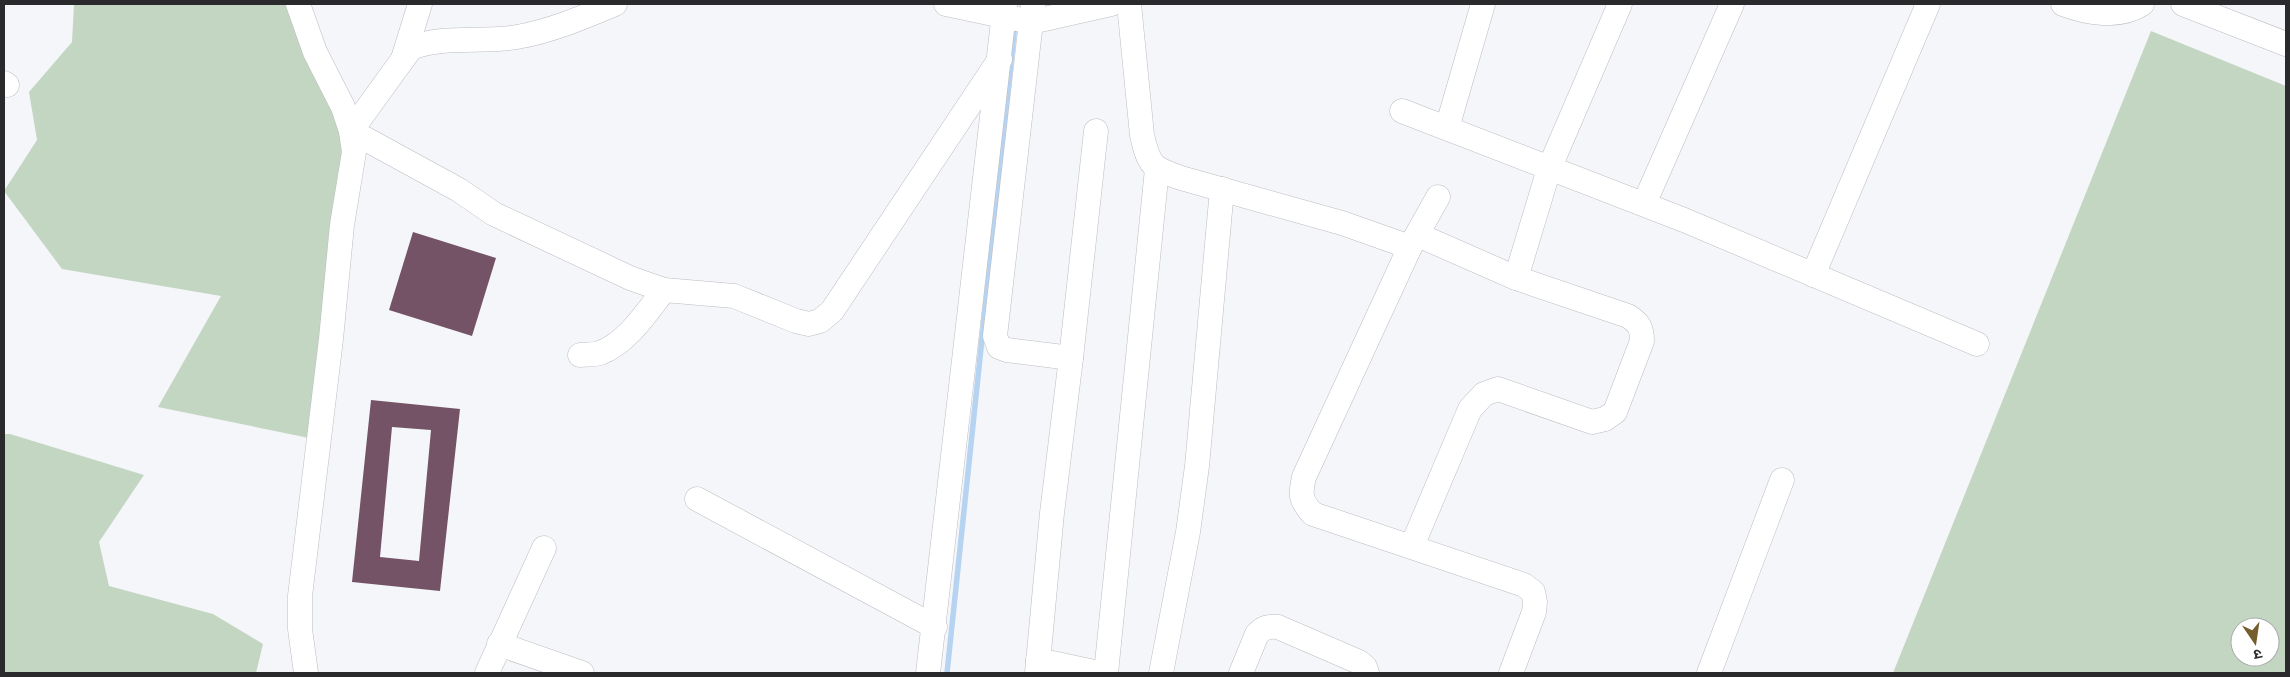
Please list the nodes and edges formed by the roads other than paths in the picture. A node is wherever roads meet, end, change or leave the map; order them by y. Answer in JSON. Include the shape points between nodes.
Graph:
{"nodes":[{"id":1,"x":298,"y":4,"type":"edge"},
{"id":2,"x":420,"y":4,"type":"edge"},
{"id":3,"x":615,"y":4,"type":"edge"},
{"id":4,"x":946,"y":4,"type":"edge"},
{"id":5,"x":1111,"y":4,"type":"edge"},
{"id":6,"x":1129,"y":4,"type":"edge"},
{"id":7,"x":1483,"y":4,"type":"edge"},
{"id":8,"x":1620,"y":4,"type":"edge"},
{"id":9,"x":1732,"y":4,"type":"edge"},
{"id":10,"x":1928,"y":4,"type":"edge"},
{"id":11,"x":2063,"y":4,"type":"edge"},
{"id":12,"x":2142,"y":4,"type":"edge"},
{"id":13,"x":2183,"y":4,"type":"edge"},
{"id":14,"x":1017,"y":14,"type":"edge"},
{"id":15,"x":2286,"y":44,"type":"edge"},
{"id":16,"x":403,"y":59,"type":"junction"},
{"id":17,"x":1000,"y":59,"type":"junction"},
{"id":18,"x":1402,"y":111,"type":"dead end"},
{"id":19,"x":1446,"y":128,"type":"junction"},
{"id":20,"x":351,"y":131,"type":"junction"},
{"id":21,"x":1096,"y":131,"type":"dead end"},
{"id":22,"x":1549,"y":169,"type":"junction"},
{"id":23,"x":1158,"y":170,"type":"junction"},
{"id":24,"x":1222,"y":189,"type":"junction"},
{"id":25,"x":1438,"y":197,"type":"dead end"},
{"id":26,"x":1644,"y":204,"type":"junction"},
{"id":27,"x":1414,"y":241,"type":"junction"},
{"id":28,"x":1812,"y":275,"type":"junction"},
{"id":29,"x":1516,"y":278,"type":"junction"},
{"id":30,"x":664,"y":290,"type":"junction"},
{"id":31,"x":1976,"y":344,"type":"dead end"},
{"id":32,"x":580,"y":355,"type":"dead end"},
{"id":33,"x":1071,"y":358,"type":"junction"},
{"id":34,"x":1782,"y":480,"type":"dead end"},
{"id":35,"x":697,"y":499,"type":"dead end"},
{"id":36,"x":1412,"y":546,"type":"junction"},
{"id":37,"x":544,"y":548,"type":"dead end"},
{"id":38,"x":934,"y":627,"type":"junction"},
{"id":39,"x":499,"y":644,"type":"junction"},
{"id":40,"x":1038,"y":666,"type":"edge"},
{"id":41,"x":306,"y":673,"type":"edge"},
{"id":42,"x":487,"y":673,"type":"edge"},
{"id":43,"x":582,"y":673,"type":"edge"},
{"id":44,"x":928,"y":673,"type":"edge"},
{"id":45,"x":1099,"y":673,"type":"edge"},
{"id":46,"x":1106,"y":673,"type":"edge"},
{"id":47,"x":1161,"y":673,"type":"edge"},
{"id":48,"x":1241,"y":673,"type":"edge"},
{"id":49,"x":1367,"y":673,"type":"edge"},
{"id":50,"x":1511,"y":673,"type":"edge"},
{"id":51,"x":1709,"y":673,"type":"edge"}],
"edges":[{"from":1,"to":20,"type":"street","via":[[315,52],[343,107]]},
{"from":2,"to":16,"type":"street"},
{"from":3,"to":16,"type":"street","via":[[564,24],[517,37],[423,43],[411,48]]},
{"from":4,"to":14,"type":"street"},
{"from":5,"to":14,"type":"street"},
{"from":6,"to":23,"type":"street","via":[[1142,135],[1147,156]]},
{"from":7,"to":19,"type":"street"},
{"from":8,"to":22,"type":"street"},
{"from":9,"to":26,"type":"street"},
{"from":10,"to":28,"type":"street"},
{"from":11,"to":12,"type":"street","via":[[2120,13]]},
{"from":13,"to":15,"type":"street"},
{"from":14,"to":17,"type":"street"},
{"from":14,"to":33,"type":"street","via":[[996,336],[999,347],[1007,350]]},
{"from":16,"to":20,"type":"street"},
{"from":17,"to":30,"type":"street","via":[[832,311],[820,321],[809,324],[796,321],[734,296]]},
{"from":17,"to":38,"type":"street"},
{"from":18,"to":19,"type":"street"},
{"from":19,"to":22,"type":"street"},
{"from":20,"to":30,"type":"street","via":[[459,190],[494,214],[630,278]]},
{"from":20,"to":41,"type":"street","via":[[354,152],[342,225],[300,596],[300,629]]},
{"from":21,"to":33,"type":"street"},
{"from":22,"to":26,"type":"street"},
{"from":22,"to":29,"type":"street"},
{"from":23,"to":24,"type":"street"},
{"from":23,"to":46,"type":"street"},
{"from":24,"to":27,"type":"street"},
{"from":24,"to":47,"type":"street","via":[[1197,466]]},
{"from":25,"to":27,"type":"street"},
{"from":26,"to":28,"type":"street"},
{"from":27,"to":29,"type":"street"},
{"from":27,"to":36,"type":"street","via":[[1304,477],[1300,494],[1313,514]]},
{"from":28,"to":31,"type":"street"},
{"from":29,"to":36,"type":"street","via":[[1636,321],[1642,330],[1642,341],[1618,403],[1614,412],[1605,419],[1592,422],[1512,392],[1498,389],[1484,394],[1470,409]]},
{"from":30,"to":32,"type":"street","via":[[624,336],[600,353]]},
{"from":33,"to":40,"type":"street"},
{"from":34,"to":51,"type":"street"},
{"from":35,"to":38,"type":"street"},
{"from":36,"to":50,"type":"street","via":[[1524,585],[1533,592],[1534,612]]},
{"from":37,"to":39,"type":"street"},
{"from":38,"to":44,"type":"street"},
{"from":39,"to":42,"type":"street"},
{"from":39,"to":43,"type":"street"},
{"from":40,"to":45,"type":"street"},
{"from":48,"to":49,"type":"street","via":[[1257,634],[1270,626],[1359,662]]}]}
